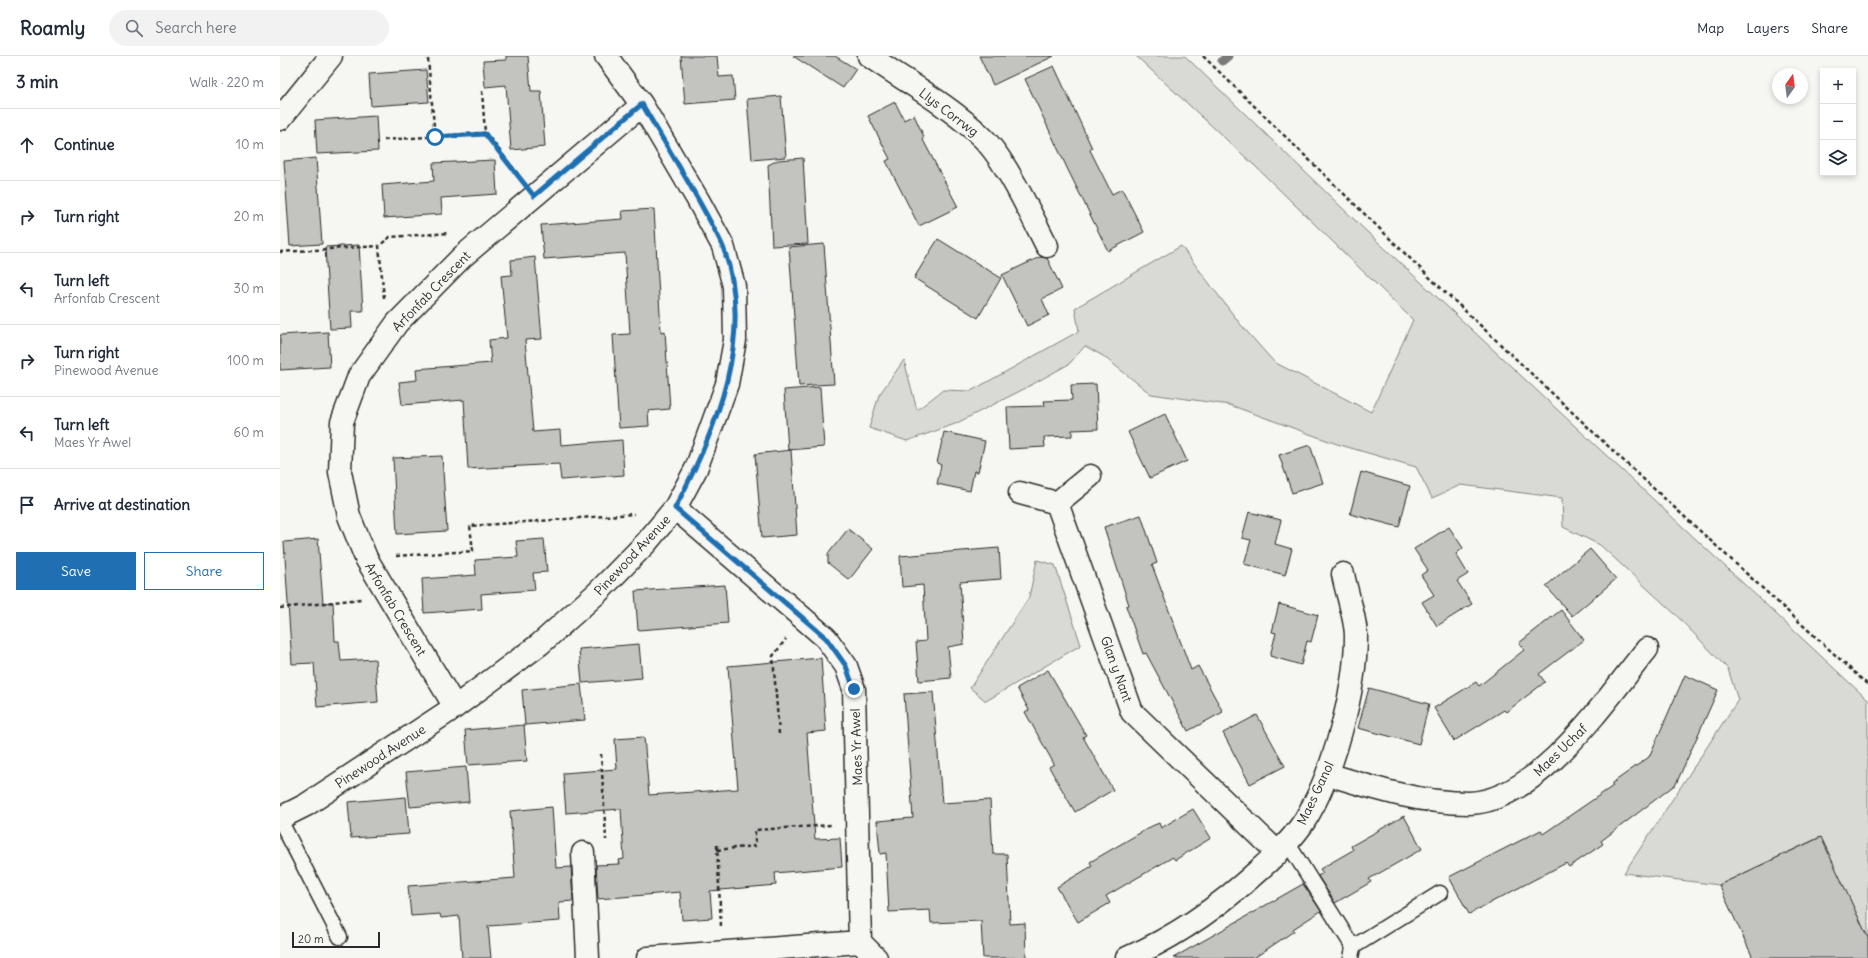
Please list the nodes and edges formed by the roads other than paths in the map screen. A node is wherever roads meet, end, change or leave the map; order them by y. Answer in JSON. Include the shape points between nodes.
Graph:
{"nodes":[{"id":1,"x":331,"y":56,"type":"edge"},
{"id":2,"x":606,"y":56,"type":"edge"},
{"id":3,"x":869,"y":56,"type":"edge"},
{"id":4,"x":642,"y":104,"type":"junction"},
{"id":5,"x":280,"y":119,"type":"edge"},
{"id":6,"x":1047,"y":246,"type":"dead end"},
{"id":7,"x":1090,"y":476,"type":"dead end"},
{"id":8,"x":1020,"y":493,"type":"dead end"},
{"id":9,"x":1058,"y":503,"type":"junction"},
{"id":10,"x":674,"y":510,"type":"junction"},
{"id":11,"x":1342,"y":574,"type":"dead end"},
{"id":12,"x":1647,"y":649,"type":"dead end"},
{"id":13,"x":455,"y":707,"type":"junction"},
{"id":14,"x":1327,"y":774,"type":"junction"},
{"id":15,"x":280,"y":819,"type":"edge"},
{"id":16,"x":1283,"y":847,"type":"junction"},
{"id":17,"x":583,"y":853,"type":"road end"},
{"id":18,"x":1440,"y":893,"type":"dead end"},
{"id":19,"x":340,"y":937,"type":"dead end"},
{"id":20,"x":860,"y":942,"type":"junction"},
{"id":21,"x":1352,"y":952,"type":"edge"},
{"id":22,"x":772,"y":953,"type":"edge"},
{"id":23,"x":588,"y":958,"type":"edge"},
{"id":24,"x":648,"y":958,"type":"edge"},
{"id":25,"x":876,"y":958,"type":"edge"},
{"id":26,"x":1127,"y":958,"type":"edge"}],
"edges":[{"from":1,"to":5,"type":"street"},
{"from":2,"to":4,"type":"street","name":"Pinewood Avenue"},
{"from":3,"to":6,"type":"street","name":"Llys Corrwg","via":[[960,118],[984,139],[1013,182]]},
{"from":4,"to":10,"type":"street","name":"Pinewood Avenue","via":[[723,246],[734,286],[734,340],[727,384],[696,469]]},
{"from":4,"to":13,"type":"street","name":"Arfonfab Crescent","via":[[462,257],[397,323],[359,376],[342,422],[340,472],[349,516],[366,558]]},
{"from":7,"to":9,"type":"street"},
{"from":8,"to":9,"type":"street"},
{"from":9,"to":16,"type":"street","name":"Glan y Nant","via":[[1132,712]]},
{"from":10,"to":13,"type":"street","name":"Pinewood Avenue","via":[[597,594],[540,644]]},
{"from":10,"to":20,"type":"street","name":"Maes Yr Awel","via":[[826,638],[846,666],[854,689]]},
{"from":11,"to":14,"type":"street","name":"Maes Ganol","via":[[1356,634],[1352,681]]},
{"from":12,"to":14,"type":"street","name":"Maes Uchaf","via":[[1576,738],[1542,771],[1508,794],[1470,803],[1428,801]]},
{"from":13,"to":15,"type":"street","name":"Pinewood Avenue","via":[[306,805]]},
{"from":14,"to":16,"type":"street","name":"Maes Ganol","via":[[1304,821]]},
{"from":15,"to":19,"type":"lane"},
{"from":16,"to":21,"type":"lane"},
{"from":16,"to":26,"type":"street","name":"Maes Ganol","via":[[1230,896],[1154,947]]},
{"from":17,"to":23,"type":"street"},
{"from":18,"to":21,"type":"lane"},
{"from":20,"to":22,"type":"street"},
{"from":20,"to":25,"type":"street"},
{"from":22,"to":24,"type":"street","via":[[722,952]]}]}
